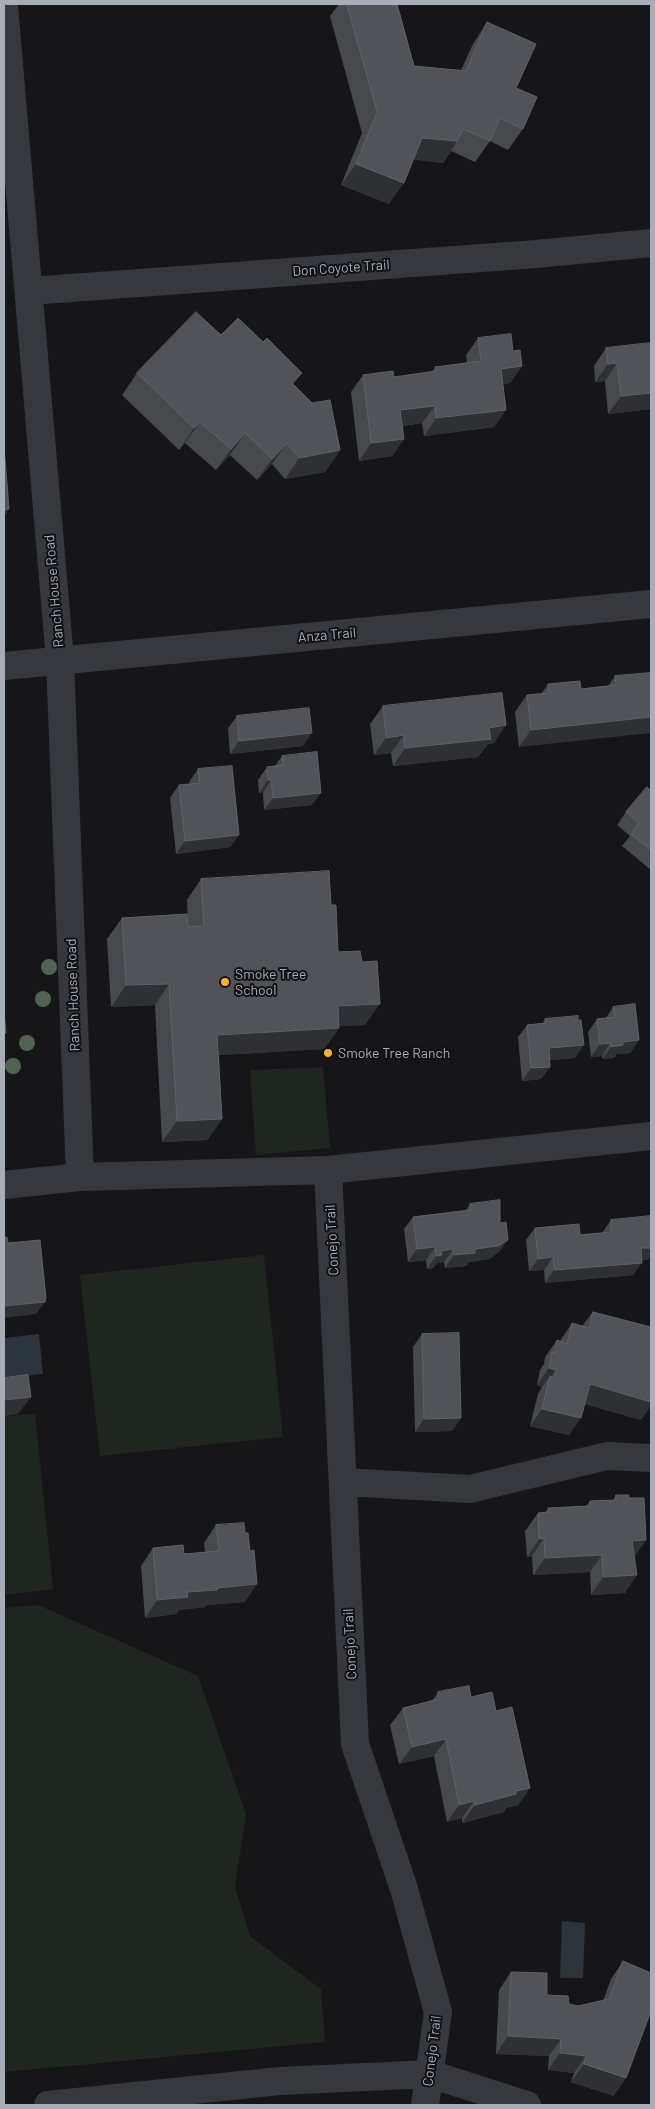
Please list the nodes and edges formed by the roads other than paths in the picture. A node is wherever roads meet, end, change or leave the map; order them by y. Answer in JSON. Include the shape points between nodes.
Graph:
{"nodes":[{"id":1,"x":4,"y":6,"type":"edge"},
{"id":2,"x":651,"y":243,"type":"edge"},
{"id":3,"x":30,"y":291,"type":"junction"},
{"id":4,"x":651,"y":604,"type":"edge"},
{"id":5,"x":60,"y":660,"type":"junction"},
{"id":6,"x":4,"y":666,"type":"edge"},
{"id":7,"x":651,"y":1136,"type":"edge"},
{"id":8,"x":328,"y":1170,"type":"junction"},
{"id":9,"x":80,"y":1177,"type":"junction"},
{"id":10,"x":4,"y":1185,"type":"edge"},
{"id":11,"x":651,"y":1458,"type":"edge"},
{"id":12,"x":343,"y":1482,"type":"junction"},
{"id":13,"x":430,"y":2074,"type":"junction"},
{"id":14,"x":48,"y":2105,"type":"edge"},
{"id":15,"x":425,"y":2105,"type":"edge"},
{"id":16,"x":528,"y":2105,"type":"edge"}],
"edges":[{"from":1,"to":3,"type":"street","name":"Ranch House Road"},
{"from":2,"to":3,"type":"street","name":"Don Coyote Trail"},
{"from":3,"to":5,"type":"street","name":"Ranch House Road"},
{"from":4,"to":5,"type":"street","name":"Anza Trail"},
{"from":5,"to":6,"type":"street","name":"Anza Trail"},
{"from":5,"to":9,"type":"street","name":"Ranch House Road"},
{"from":7,"to":8,"type":"street"},
{"from":8,"to":9,"type":"street"},
{"from":8,"to":12,"type":"street","name":"Conejo Trail"},
{"from":9,"to":10,"type":"street"},
{"from":11,"to":12,"type":"street","via":[[607,1456],[470,1489]]},
{"from":12,"to":13,"type":"street","name":"Conejo Trail","via":[[355,1744],[404,1889],[438,2012]]},
{"from":13,"to":14,"type":"street","via":[[280,2081]]},
{"from":13,"to":15,"type":"street","name":"Conejo Trail"},
{"from":13,"to":16,"type":"street"}]}
